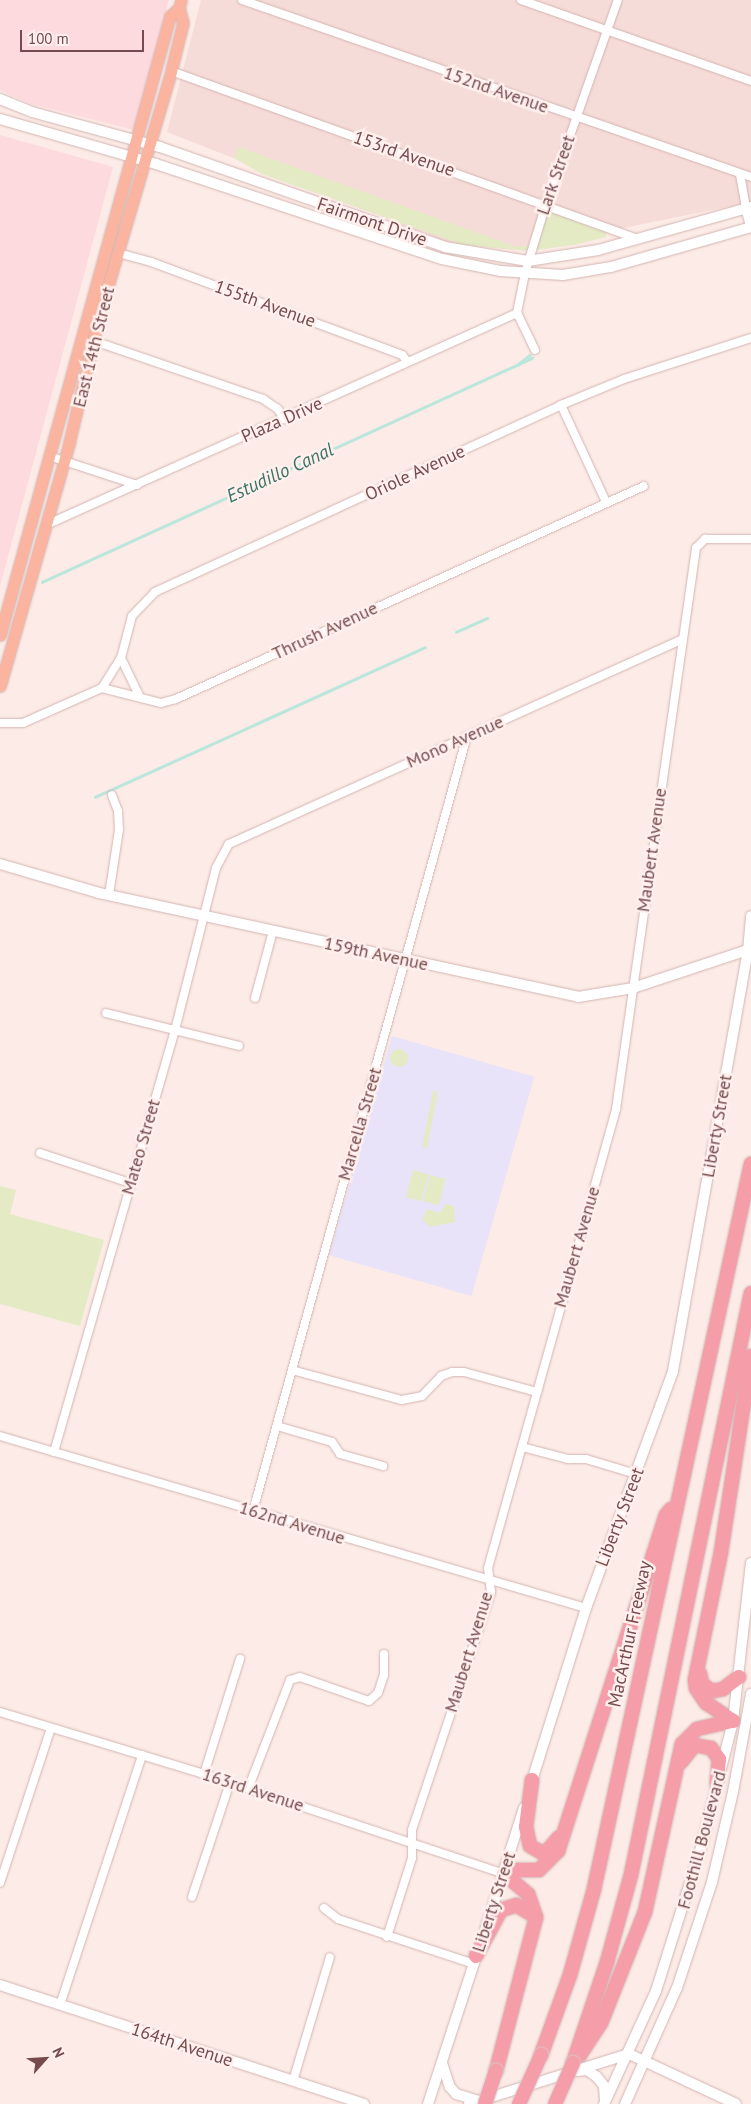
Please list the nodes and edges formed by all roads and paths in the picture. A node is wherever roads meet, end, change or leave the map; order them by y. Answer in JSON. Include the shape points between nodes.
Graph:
{"nodes":[{"id":1,"x":242,"y":0,"type":"edge"},
{"id":2,"x":522,"y":0,"type":"edge"},
{"id":3,"x":618,"y":0,"type":"edge"},
{"id":4,"x":180,"y":4,"type":"edge"},
{"id":5,"x":607,"y":31,"type":"junction"},
{"id":6,"x":171,"y":71,"type":"junction"},
{"id":7,"x":751,"y":81,"type":"edge"},
{"id":8,"x":0,"y":99,"type":"edge"},
{"id":9,"x":576,"y":118,"type":"junction"},
{"id":10,"x":0,"y":119,"type":"edge"},
{"id":11,"x":144,"y":142,"type":"junction"},
{"id":12,"x":133,"y":157,"type":"junction"},
{"id":13,"x":144,"y":160,"type":"junction"},
{"id":14,"x":740,"y":174,"type":"junction"},
{"id":15,"x":751,"y":177,"type":"edge"},
{"id":16,"x":546,"y":204,"type":"junction"},
{"id":17,"x":749,"y":208,"type":"edge"},
{"id":18,"x":751,"y":226,"type":"edge"},
{"id":19,"x":636,"y":238,"type":"junction"},
{"id":20,"x":118,"y":253,"type":"junction"},
{"id":21,"x":528,"y":261,"type":"junction"},
{"id":22,"x":525,"y":273,"type":"junction"},
{"id":23,"x":517,"y":313,"type":"junction"},
{"id":24,"x":751,"y":338,"type":"edge"},
{"id":25,"x":94,"y":341,"type":"junction"},
{"id":26,"x":535,"y":350,"type":"dead end"},
{"id":27,"x":408,"y":362,"type":"junction"},
{"id":28,"x":561,"y":405,"type":"junction"},
{"id":29,"x":284,"y":419,"type":"junction"},
{"id":30,"x":50,"y":451,"type":"junction"},
{"id":31,"x":64,"y":460,"type":"junction"},
{"id":32,"x":137,"y":485,"type":"junction"},
{"id":33,"x":644,"y":486,"type":"dead end"},
{"id":34,"x":606,"y":502,"type":"junction"},
{"id":35,"x":46,"y":525,"type":"junction"},
{"id":36,"x":751,"y":539,"type":"edge"},
{"id":37,"x":0,"y":635,"type":"edge"},
{"id":38,"x":680,"y":640,"type":"junction"},
{"id":39,"x":121,"y":658,"type":"junction"},
{"id":40,"x":0,"y":686,"type":"edge"},
{"id":41,"x":102,"y":688,"type":"junction"},
{"id":42,"x":139,"y":695,"type":"junction"},
{"id":43,"x":0,"y":723,"type":"edge"},
{"id":44,"x":467,"y":736,"type":"junction"},
{"id":45,"x":112,"y":795,"type":"dead end"},
{"id":46,"x":229,"y":844,"type":"joint"},
{"id":47,"x":0,"y":864,"type":"edge"},
{"id":48,"x":108,"y":895,"type":"junction"},
{"id":49,"x":751,"y":916,"type":"edge"},
{"id":50,"x":204,"y":917,"type":"junction"},
{"id":51,"x":273,"y":932,"type":"junction"},
{"id":52,"x":749,"y":950,"type":"edge"},
{"id":53,"x":405,"y":959,"type":"junction"},
{"id":54,"x":633,"y":988,"type":"junction"},
{"id":55,"x":255,"y":998,"type":"dead end"},
{"id":56,"x":106,"y":1013,"type":"dead end"},
{"id":57,"x":175,"y":1030,"type":"junction"},
{"id":58,"x":239,"y":1046,"type":"dead end"},
{"id":59,"x":40,"y":1153,"type":"dead end"},
{"id":60,"x":751,"y":1164,"type":"edge"},
{"id":61,"x":130,"y":1183,"type":"junction"},
{"id":62,"x":751,"y":1294,"type":"edge"},
{"id":63,"x":751,"y":1356,"type":"edge"},
{"id":64,"x":292,"y":1370,"type":"junction"},
{"id":65,"x":536,"y":1392,"type":"junction"},
{"id":66,"x":277,"y":1426,"type":"junction"},
{"id":67,"x":0,"y":1436,"type":"edge"},
{"id":68,"x":522,"y":1447,"type":"junction"},
{"id":69,"x":54,"y":1452,"type":"junction"},
{"id":70,"x":383,"y":1466,"type":"dead end"},
{"id":71,"x":636,"y":1474,"type":"junction"},
{"id":72,"x":678,"y":1501,"type":"junction"},
{"id":73,"x":253,"y":1512,"type":"junction"},
{"id":74,"x":751,"y":1563,"type":"edge"},
{"id":75,"x":489,"y":1579,"type":"junction"},
{"id":76,"x":586,"y":1608,"type":"junction"},
{"id":77,"x":701,"y":1650,"type":"junction"},
{"id":78,"x":384,"y":1654,"type":"dead end"},
{"id":79,"x":240,"y":1659,"type":"dead end"},
{"id":80,"x":739,"y":1677,"type":"junction"},
{"id":81,"x":751,"y":1694,"type":"edge"},
{"id":82,"x":0,"y":1712,"type":"edge"},
{"id":83,"x":732,"y":1720,"type":"junction"},
{"id":84,"x":749,"y":1724,"type":"edge"},
{"id":85,"x":51,"y":1728,"type":"junction"},
{"id":86,"x":142,"y":1755,"type":"junction"},
{"id":87,"x":204,"y":1774,"type":"junction"},
{"id":88,"x":532,"y":1780,"type":"junction"},
{"id":89,"x":230,"y":1783,"type":"junction"},
{"id":90,"x":717,"y":1784,"type":"junction"},
{"id":91,"x":248,"y":1789,"type":"junction"},
{"id":92,"x":672,"y":1794,"type":"junction"},
{"id":93,"x":576,"y":1800,"type":"junction"},
{"id":94,"x":411,"y":1843,"type":"junction"},
{"id":95,"x":504,"y":1874,"type":"junction"},
{"id":96,"x":0,"y":1883,"type":"edge"},
{"id":97,"x":192,"y":1897,"type":"dead end"},
{"id":98,"x":324,"y":1908,"type":"dead end"},
{"id":99,"x":536,"y":1917,"type":"junction"},
{"id":100,"x":677,"y":1931,"type":"junction"},
{"id":101,"x":387,"y":1936,"type":"junction"},
{"id":102,"x":693,"y":1938,"type":"junction"},
{"id":103,"x":330,"y":1957,"type":"dead end"},
{"id":104,"x":475,"y":1960,"type":"junction"},
{"id":105,"x":0,"y":1985,"type":"edge"},
{"id":106,"x":60,"y":2004,"type":"junction"},
{"id":107,"x":629,"y":2054,"type":"junction"},
{"id":108,"x":647,"y":2061,"type":"junction"},
{"id":109,"x":441,"y":2063,"type":"junction"},
{"id":110,"x":574,"y":2067,"type":"junction"},
{"id":111,"x":293,"y":2081,"type":"junction"},
{"id":112,"x":478,"y":2103,"type":"edge"},
{"id":113,"x":605,"y":2103,"type":"edge"},
{"id":114,"x":364,"y":2104,"type":"edge"},
{"id":115,"x":428,"y":2104,"type":"edge"},
{"id":116,"x":519,"y":2104,"type":"edge"},
{"id":117,"x":555,"y":2104,"type":"edge"},
{"id":118,"x":625,"y":2104,"type":"edge"},
{"id":119,"x":736,"y":2104,"type":"edge"}],
"edges":[{"from":1,"to":9,"type":"street","name":"152nd Avenue"},
{"from":2,"to":5,"type":"street"},
{"from":3,"to":5,"type":"street","name":"Lark Street"},
{"from":4,"to":6,"type":"main road","name":"East 14th Street","via":[[183,23]]},
{"from":4,"to":11,"type":"main road","name":"East 14th Street","via":[[170,16]]},
{"from":5,"to":7,"type":"street"},
{"from":5,"to":9,"type":"street","name":"Lark Street"},
{"from":6,"to":11,"type":"main road","name":"East 14th Street"},
{"from":6,"to":16,"type":"street","name":"153rd Avenue"},
{"from":8,"to":11,"type":"street","name":"Fairmont Drive","via":[[32,112]]},
{"from":9,"to":14,"type":"street","name":"152nd Avenue"},
{"from":9,"to":16,"type":"street","name":"Lark Street"},
{"from":10,"to":12,"type":"street","name":"Fairmont Drive"},
{"from":11,"to":12,"type":"main road","name":"East 14th Street"},
{"from":11,"to":13,"type":"main road","name":"East 14th Street"},
{"from":11,"to":21,"type":"street","name":"Fairmont Drive","via":[[445,247]]},
{"from":12,"to":13,"type":"street","name":"Fairmont Drive"},
{"from":12,"to":30,"type":"main road","name":"East 14th Street","via":[[87,308]]},
{"from":13,"to":20,"type":"main road","name":"East 14th Street"},
{"from":13,"to":22,"type":"street","name":"Fairmont Drive","via":[[442,259]]},
{"from":14,"to":15,"type":"street","name":"152nd Avenue"},
{"from":14,"to":17,"type":"street"},
{"from":16,"to":19,"type":"street","name":"153rd Avenue"},
{"from":16,"to":21,"type":"street","name":"Lark Street"},
{"from":17,"to":18,"type":"street"},
{"from":17,"to":19,"type":"street","name":"Fairmont Drive"},
{"from":18,"to":22,"type":"street","name":"Fairmont Drive","via":[[611,267],[563,275]]},
{"from":19,"to":21,"type":"street","name":"Fairmont Drive","via":[[598,250]]},
{"from":20,"to":25,"type":"main road","name":"East 14th Street"},
{"from":20,"to":27,"type":"street","name":"155th Avenue","via":[[151,262],[402,355]]},
{"from":21,"to":22,"type":"street","name":"Lark Street"},
{"from":22,"to":23,"type":"street","name":"Lark Street"},
{"from":23,"to":26,"type":"street"},
{"from":23,"to":27,"type":"street","name":"Plaza Drive"},
{"from":24,"to":28,"type":"street","name":"Oriole Avenue","via":[[624,379]]},
{"from":25,"to":29,"type":"street","via":[[263,399],[278,409]]},
{"from":25,"to":31,"type":"main road","name":"East 14th Street"},
{"from":27,"to":29,"type":"street","name":"Plaza Drive"},
{"from":28,"to":34,"type":"street"},
{"from":28,"to":39,"type":"street","name":"Oriole Avenue","via":[[155,592],[132,616]]},
{"from":29,"to":32,"type":"street","name":"Plaza Drive"},
{"from":30,"to":31,"type":"street"},
{"from":30,"to":37,"type":"main road","name":"East 14th Street"},
{"from":31,"to":32,"type":"street"},
{"from":31,"to":35,"type":"main road","name":"East 14th Street"},
{"from":32,"to":35,"type":"street","name":"Plaza Drive"},
{"from":33,"to":34,"type":"street","name":"Thrush Avenue"},
{"from":34,"to":42,"type":"street","name":"Thrush Avenue","via":[[176,699],[161,703]]},
{"from":35,"to":40,"type":"main road","name":"East 14th Street"},
{"from":36,"to":38,"type":"street","name":"Maubert Avenue","via":[[700,542],[696,548]]},
{"from":38,"to":44,"type":"street","name":"Mono Avenue"},
{"from":38,"to":54,"type":"street","name":"Maubert Avenue"},
{"from":39,"to":41,"type":"street","name":"Oriole Avenue"},
{"from":39,"to":42,"type":"street"},
{"from":41,"to":42,"type":"street","name":"Thrush Avenue"},
{"from":41,"to":43,"type":"street","via":[[23,723]]},
{"from":44,"to":46,"type":"street","name":"Mono Avenue"},
{"from":44,"to":53,"type":"street","name":"Marcella Street"},
{"from":45,"to":48,"type":"street","via":[[120,830]]},
{"from":46,"to":50,"type":"street","name":"Mateo Street","via":[[220,856]]},
{"from":47,"to":48,"type":"street","name":"159th Avenue"},
{"from":48,"to":50,"type":"street","name":"159th Avenue"},
{"from":49,"to":52,"type":"street","name":"Liberty Street"},
{"from":50,"to":51,"type":"street","name":"159th Avenue"},
{"from":50,"to":57,"type":"street","name":"Mateo Street"},
{"from":51,"to":53,"type":"street","name":"159th Avenue"},
{"from":51,"to":55,"type":"street"},
{"from":52,"to":54,"type":"street","name":"159th Avenue"},
{"from":52,"to":71,"type":"street","name":"Liberty Street","via":[[679,1349]]},
{"from":53,"to":54,"type":"street","name":"159th Avenue","via":[[578,997]]},
{"from":53,"to":64,"type":"street","name":"Marcella Street"},
{"from":54,"to":65,"type":"street","name":"Maubert Avenue","via":[[616,1109]]},
{"from":56,"to":57,"type":"street"},
{"from":57,"to":58,"type":"street","via":[[180,1028]]},
{"from":57,"to":61,"type":"street","name":"Mateo Street"},
{"from":59,"to":61,"type":"street"},
{"from":60,"to":72,"type":"highway","name":"MacArthur Freeway"},
{"from":61,"to":69,"type":"street","name":"Mateo Street"},
{"from":62,"to":110,"type":"highway","via":[[629,1884]]},
{"from":63,"to":77,"type":"highway","via":[[721,1552]]},
{"from":64,"to":65,"type":"street","via":[[402,1400],[422,1396],[441,1376],[452,1372],[464,1372]]},
{"from":64,"to":66,"type":"street","name":"Marcella Street"},
{"from":65,"to":68,"type":"street","name":"Maubert Avenue"},
{"from":66,"to":70,"type":"street","via":[[332,1442],[340,1454]]},
{"from":66,"to":73,"type":"street","name":"Marcella Street"},
{"from":67,"to":69,"type":"street","name":"162nd Avenue"},
{"from":68,"to":71,"type":"street","via":[[568,1459],[586,1459]]},
{"from":68,"to":75,"type":"street","name":"Maubert Avenue","via":[[488,1568]]},
{"from":69,"to":73,"type":"street","name":"162nd Avenue"},
{"from":71,"to":76,"type":"street","name":"Liberty Street"},
{"from":72,"to":93,"type":"highway","via":[[666,1515]]},
{"from":72,"to":116,"type":"highway","name":"MacArthur Freeway","bridge":true,"via":[[594,1889],[570,1975]]},
{"from":73,"to":75,"type":"street","name":"162nd Avenue"},
{"from":74,"to":80,"type":"street","name":"Foothill Boulevard"},
{"from":75,"to":76,"type":"street","name":"162nd Avenue"},
{"from":75,"to":94,"type":"street","name":"Maubert Avenue","via":[[490,1592],[412,1830]]},
{"from":76,"to":88,"type":"street","name":"Liberty Street"},
{"from":77,"to":80,"type":"highway","via":[[700,1676],[706,1688],[723,1689]]},
{"from":77,"to":83,"type":"highway","via":[[696,1688],[706,1704]]},
{"from":78,"to":91,"type":"street","via":[[384,1675],[378,1693],[369,1701],[300,1678],[290,1680]]},
{"from":79,"to":87,"type":"street"},
{"from":80,"to":83,"type":"street","name":"Foothill Boulevard"},
{"from":81,"to":84,"type":"street","name":"Foothill Boulevard"},
{"from":82,"to":85,"type":"street","name":"163rd Avenue"},
{"from":83,"to":84,"type":"street"},
{"from":83,"to":90,"type":"street","name":"Foothill Boulevard"},
{"from":83,"to":92,"type":"highway","via":[[703,1726],[686,1738],[678,1758]]},
{"from":84,"to":102,"type":"street","name":"Foothill Boulevard","via":[[715,1869]]},
{"from":85,"to":86,"type":"street","name":"163rd Avenue"},
{"from":85,"to":96,"type":"street"},
{"from":86,"to":87,"type":"street","name":"163rd Avenue"},
{"from":86,"to":106,"type":"street"},
{"from":87,"to":89,"type":"street","name":"163rd Avenue"},
{"from":88,"to":93,"type":"highway","via":[[526,1835],[535,1850],[541,1852],[552,1848]]},
{"from":88,"to":95,"type":"street","name":"Liberty Street"},
{"from":89,"to":91,"type":"street","name":"163rd Avenue"},
{"from":89,"to":97,"type":"street"},
{"from":90,"to":92,"type":"highway","via":[[719,1759],[711,1748],[700,1744],[690,1748],[682,1759]]},
{"from":90,"to":100,"type":"street","name":"Foothill Boulevard"},
{"from":91,"to":94,"type":"street","name":"163rd Avenue"},
{"from":92,"to":110,"type":"highway","via":[[644,1912],[595,2036]]},
{"from":93,"to":95,"type":"highway","via":[[558,1851],[550,1862],[533,1872],[510,1870]]},
{"from":94,"to":95,"type":"street","name":"163rd Avenue"},
{"from":94,"to":101,"type":"street","name":"Maubert Avenue","via":[[412,1858]]},
{"from":95,"to":99,"type":"highway","via":[[528,1894]]},
{"from":95,"to":104,"type":"street","name":"Liberty Street"},
{"from":98,"to":101,"type":"street","via":[[338,1919]]},
{"from":99,"to":104,"type":"highway","via":[[516,1905],[501,1910]]},
{"from":99,"to":112,"type":"highway","bridge":true,"via":[[496,2071]]},
{"from":100,"to":102,"type":"street"},
{"from":100,"to":107,"type":"street","name":"Foothill Boulevard"},
{"from":101,"to":104,"type":"street"},
{"from":102,"to":108,"type":"street","name":"Foothill Boulevard"},
{"from":103,"to":111,"type":"street"},
{"from":104,"to":109,"type":"street","name":"Liberty Street"},
{"from":105,"to":106,"type":"street","name":"164th Avenue"},
{"from":106,"to":111,"type":"street","name":"164th Avenue"},
{"from":107,"to":108,"type":"street"},
{"from":107,"to":110,"type":"street"},
{"from":107,"to":113,"type":"street","name":"Foothill Boulevard"},
{"from":108,"to":118,"type":"street","name":"Foothill Boulevard"},
{"from":108,"to":119,"type":"street"},
{"from":109,"to":112,"type":"street","via":[[456,2094]]},
{"from":109,"to":115,"type":"street","name":"Liberty Street"},
{"from":110,"to":112,"type":"street"},
{"from":110,"to":113,"type":"street","via":[[598,2077],[604,2086]]},
{"from":110,"to":117,"type":"highway","bridge":true},
{"from":111,"to":114,"type":"street","name":"164th Avenue"}]}
